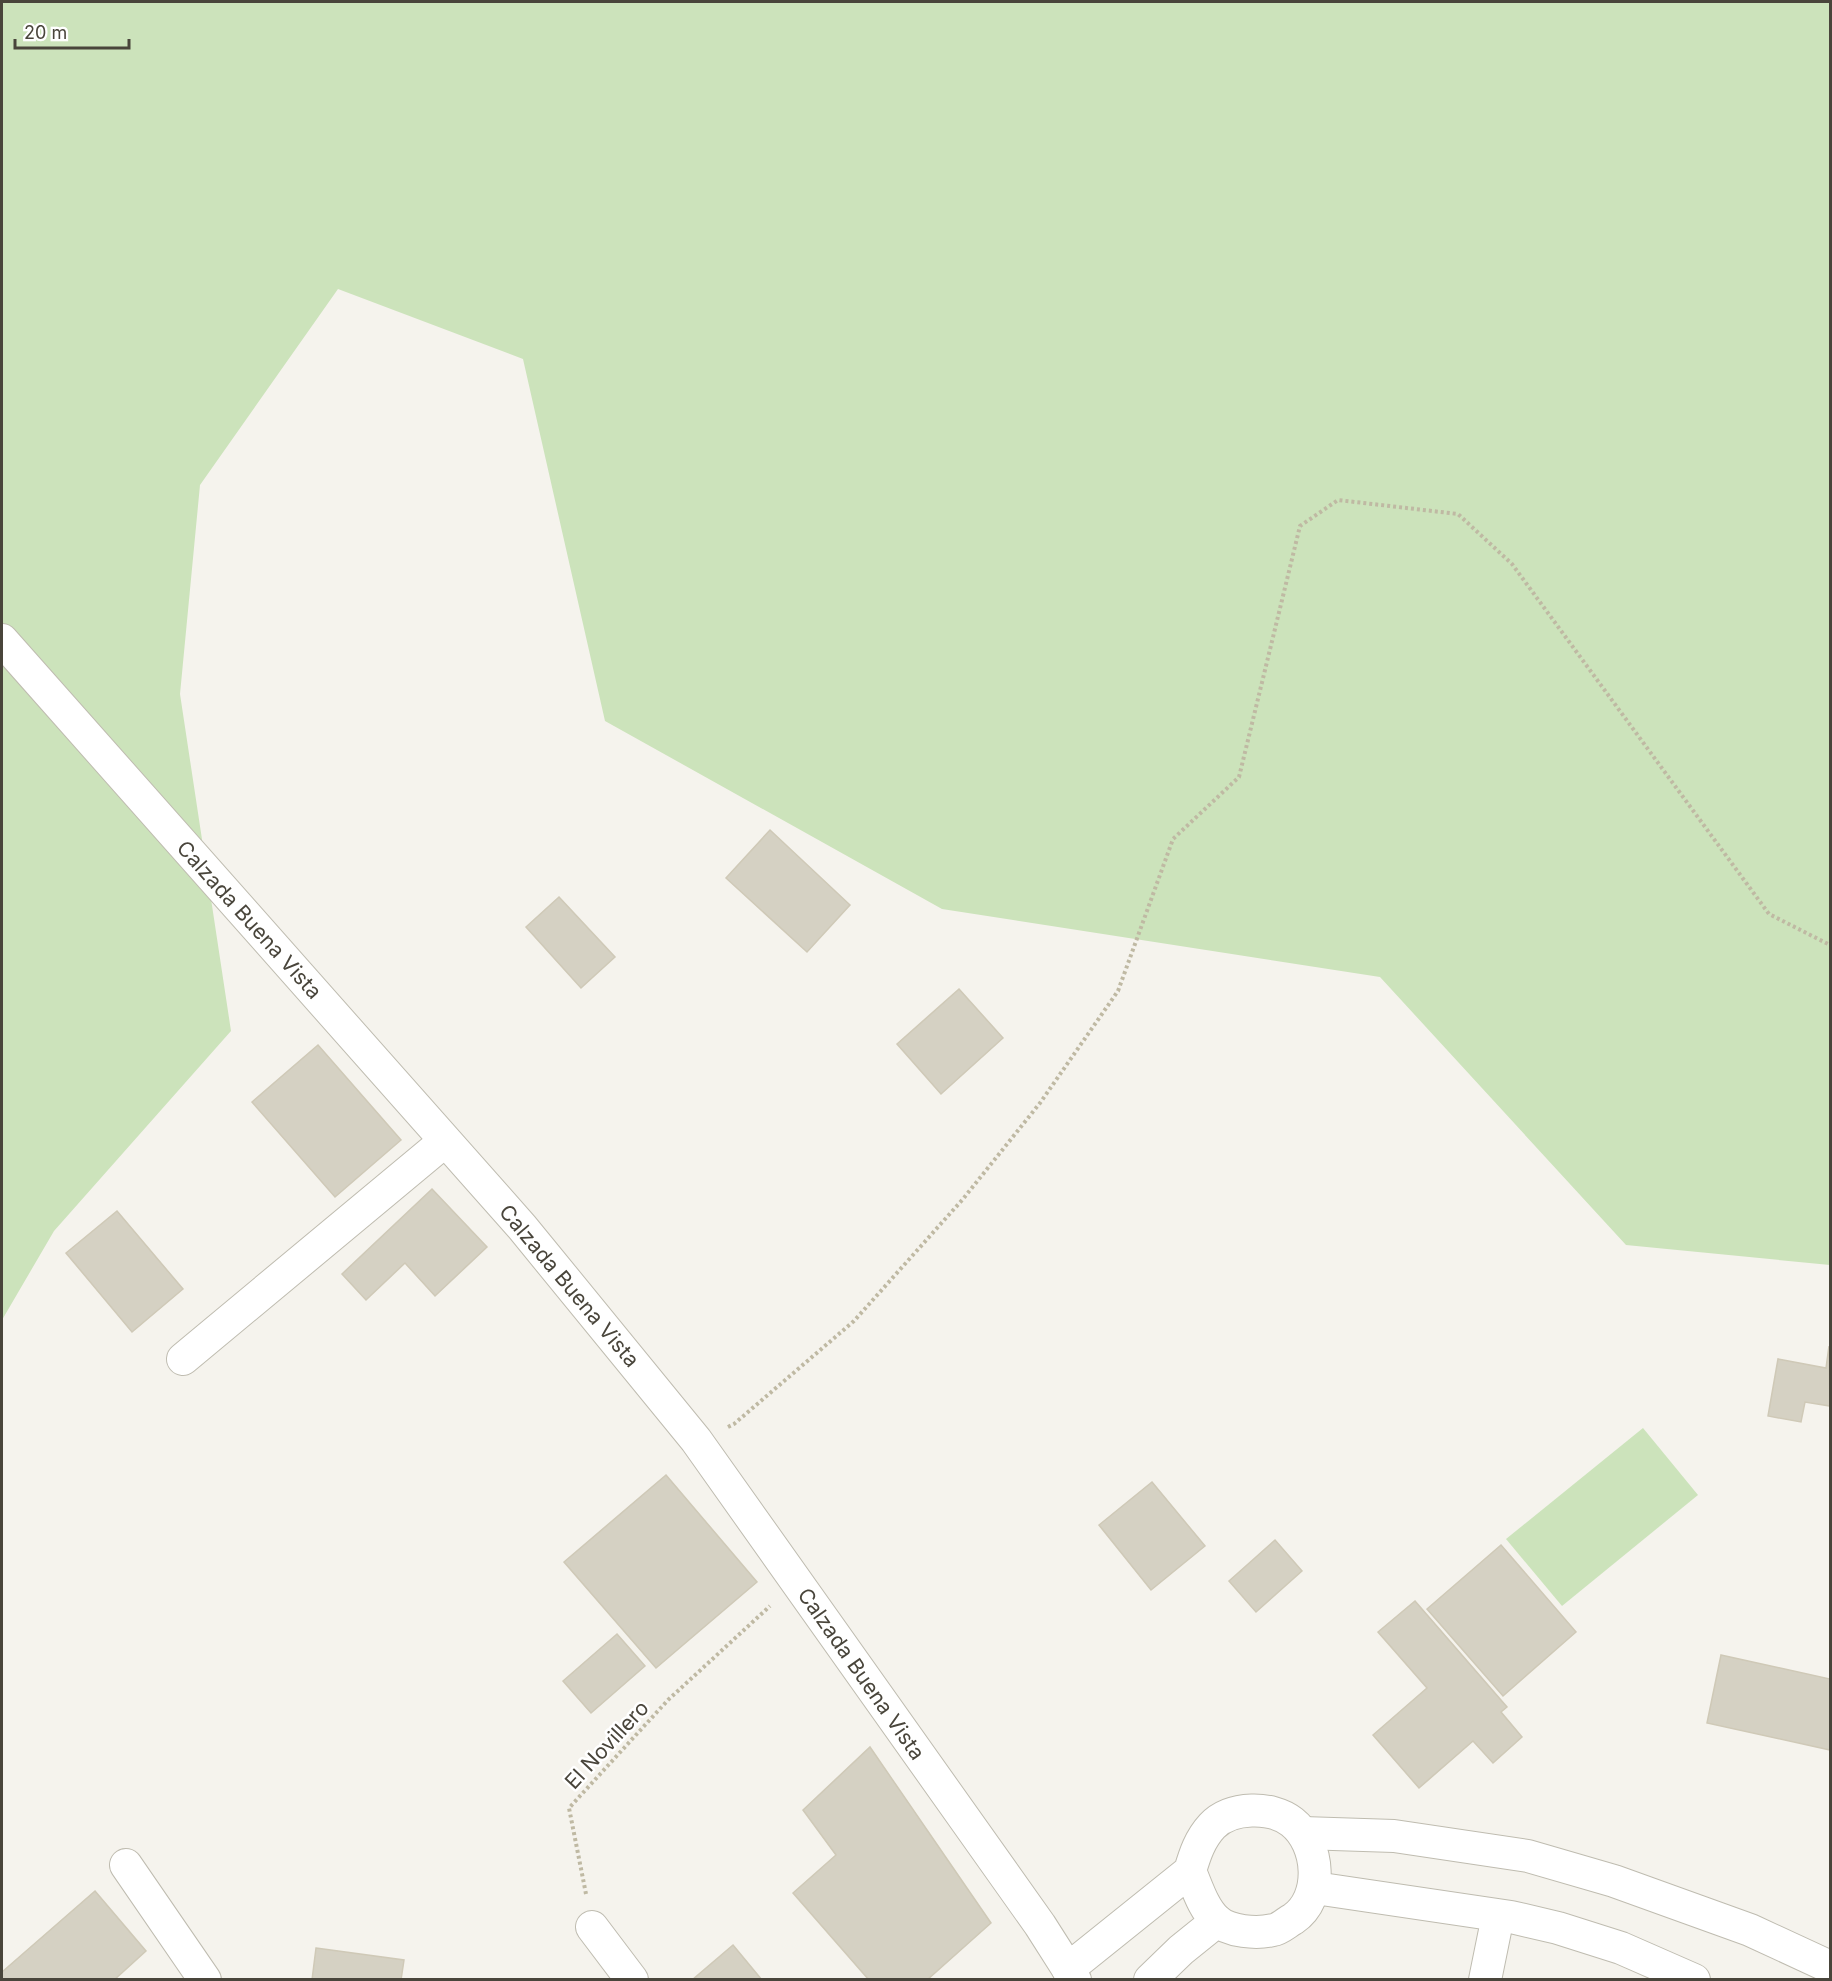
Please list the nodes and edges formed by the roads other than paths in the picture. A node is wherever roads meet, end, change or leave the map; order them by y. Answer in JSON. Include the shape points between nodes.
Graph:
{"nodes":[{"id":1,"x":2,"y":640,"type":"edge"},
{"id":2,"x":445,"y":1141,"type":"junction"},
{"id":3,"x":183,"y":1359,"type":"dead end"},
{"id":4,"x":1303,"y":1833,"type":"junction"},
{"id":5,"x":126,"y":1865,"type":"dead end"},
{"id":6,"x":1190,"y":1871,"type":"junction"},
{"id":7,"x":1315,"y":1888,"type":"junction"},
{"id":8,"x":1498,"y":1916,"type":"junction"},
{"id":9,"x":1217,"y":1921,"type":"junction"},
{"id":10,"x":592,"y":1927,"type":"road end"},
{"id":11,"x":1830,"y":1968,"type":"edge"},
{"id":12,"x":1072,"y":1975,"type":"edge"},
{"id":13,"x":205,"y":1980,"type":"edge"},
{"id":14,"x":632,"y":1980,"type":"edge"},
{"id":15,"x":1150,"y":1980,"type":"edge"},
{"id":16,"x":1485,"y":1980,"type":"edge"},
{"id":17,"x":1694,"y":1980,"type":"edge"}],
"edges":[{"from":1,"to":2,"type":"street","name":"Calzada Buena Vista"},
{"from":2,"to":3,"type":"street"},
{"from":2,"to":12,"type":"street","name":"Calzada Buena Vista","via":[[522,1227],[696,1440]]},
{"from":4,"to":6,"type":"street","via":[[1291,1821],[1266,1810],[1238,1812],[1213,1825],[1197,1847]]},
{"from":4,"to":7,"type":"street","via":[[1314,1862]]},
{"from":4,"to":11,"type":"street","via":[[1394,1836],[1528,1856],[1614,1881],[1750,1930]]},
{"from":5,"to":13,"type":"street"},
{"from":6,"to":9,"type":"street"},
{"from":6,"to":12,"type":"street"},
{"from":7,"to":8,"type":"street"},
{"from":7,"to":9,"type":"street","via":[[1300,1914],[1275,1930],[1245,1933]]},
{"from":8,"to":16,"type":"street"},
{"from":8,"to":17,"type":"street","via":[[1558,1928],[1622,1948]]},
{"from":9,"to":15,"type":"street"},
{"from":10,"to":14,"type":"street"}]}
